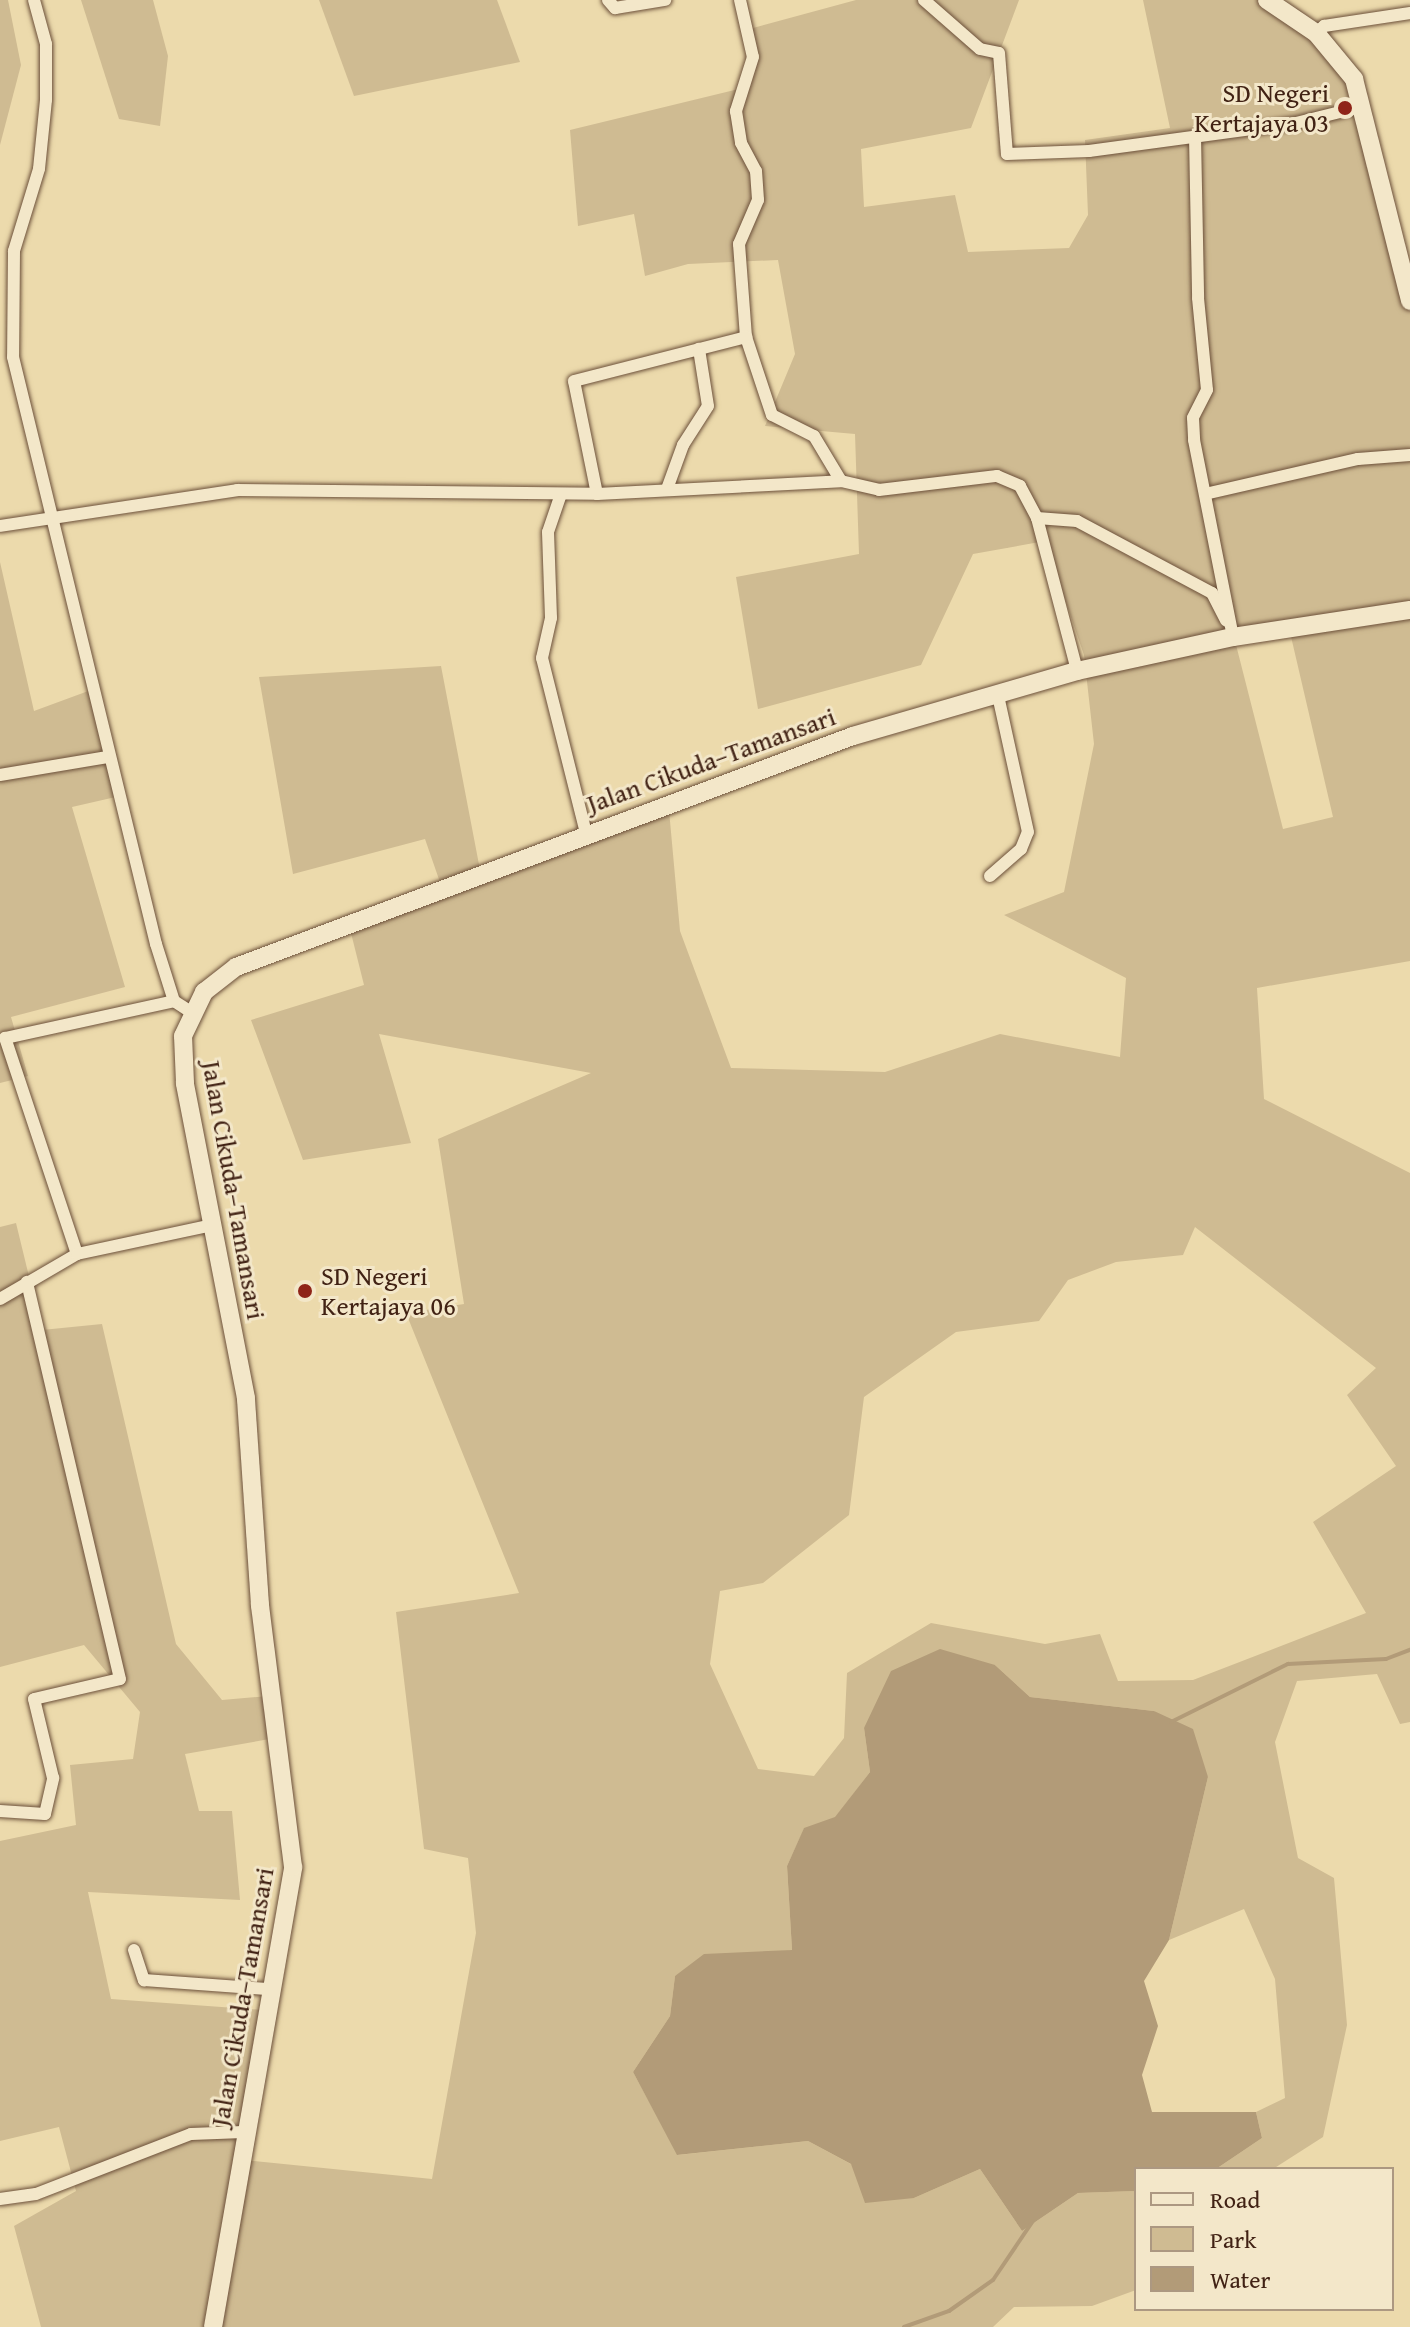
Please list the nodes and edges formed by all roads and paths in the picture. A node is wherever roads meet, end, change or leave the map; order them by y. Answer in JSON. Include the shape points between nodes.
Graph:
{"nodes":[{"id":1,"x":34,"y":0,"type":"edge"},
{"id":2,"x":608,"y":0,"type":"edge"},
{"id":3,"x":665,"y":0,"type":"edge"},
{"id":4,"x":740,"y":0,"type":"edge"},
{"id":5,"x":924,"y":0,"type":"edge"},
{"id":6,"x":1267,"y":0,"type":"edge"},
{"id":7,"x":1291,"y":7,"type":"edge"},
{"id":8,"x":1410,"y":13,"type":"edge"},
{"id":9,"x":1316,"y":33,"type":"junction"},
{"id":10,"x":1360,"y":107,"type":"junction"},
{"id":11,"x":1195,"y":136,"type":"junction"},
{"id":12,"x":14,"y":251,"type":"junction"},
{"id":13,"x":0,"y":253,"type":"edge"},
{"id":14,"x":1406,"y":268,"type":"edge"},
{"id":15,"x":1410,"y":301,"type":"edge"},
{"id":16,"x":746,"y":337,"type":"junction"},
{"id":17,"x":699,"y":349,"type":"junction"},
{"id":18,"x":1410,"y":455,"type":"edge"},
{"id":19,"x":841,"y":481,"type":"junction"},
{"id":20,"x":667,"y":489,"type":"junction"},
{"id":21,"x":561,"y":494,"type":"junction"},
{"id":22,"x":597,"y":494,"type":"junction"},
{"id":23,"x":1205,"y":494,"type":"junction"},
{"id":24,"x":49,"y":516,"type":"junction"},
{"id":25,"x":1037,"y":518,"type":"junction"},
{"id":26,"x":0,"y":526,"type":"edge"},
{"id":27,"x":1410,"y":610,"type":"edge"},
{"id":28,"x":1233,"y":637,"type":"junction"},
{"id":29,"x":1077,"y":671,"type":"junction"},
{"id":30,"x":998,"y":695,"type":"junction"},
{"id":31,"x":108,"y":757,"type":"junction"},
{"id":32,"x":0,"y":775,"type":"edge"},
{"id":33,"x":586,"y":833,"type":"junction"},
{"id":34,"x":990,"y":876,"type":"dead end"},
{"id":35,"x":174,"y":1001,"type":"junction"},
{"id":36,"x":191,"y":1012,"type":"junction"},
{"id":37,"x":212,"y":1225,"type":"junction"},
{"id":38,"x":77,"y":1254,"type":"junction"},
{"id":39,"x":27,"y":1282,"type":"junction"},
{"id":40,"x":0,"y":1299,"type":"edge"},
{"id":41,"x":0,"y":1811,"type":"edge"},
{"id":42,"x":134,"y":1950,"type":"dead end"},
{"id":43,"x":267,"y":1989,"type":"junction"},
{"id":44,"x":243,"y":2132,"type":"junction"},
{"id":45,"x":0,"y":2199,"type":"edge"},
{"id":46,"x":213,"y":2327,"type":"edge"}],
"edges":[{"from":1,"to":12,"type":"street","via":[[46,44],[46,100],[39,169]]},
{"from":2,"to":3,"type":"street","via":[[615,8]]},
{"from":4,"to":16,"type":"street","via":[[753,57],[736,111],[741,143],[756,171],[758,200],[739,244]]},
{"from":5,"to":11,"type":"street","via":[[980,49],[999,53],[1007,154]]},
{"from":6,"to":7,"type":"street"},
{"from":7,"to":9,"type":"street"},
{"from":8,"to":9,"type":"street","via":[[1324,26]]},
{"from":9,"to":10,"type":"street","via":[[1354,79]]},
{"from":10,"to":11,"type":"street"},
{"from":10,"to":14,"type":"street"},
{"from":11,"to":23,"type":"street","via":[[1198,298],[1207,390],[1193,418]]},
{"from":12,"to":13,"type":"street"},
{"from":12,"to":24,"type":"street","via":[[10,333]]},
{"from":14,"to":15,"type":"street"},
{"from":16,"to":17,"type":"street"},
{"from":16,"to":19,"type":"street","via":[[772,415],[814,436]]},
{"from":17,"to":20,"type":"street","via":[[708,406],[683,445]]},
{"from":17,"to":22,"type":"street","via":[[574,381]]},
{"from":18,"to":23,"type":"street","via":[[1358,459]]},
{"from":19,"to":20,"type":"street"},
{"from":19,"to":25,"type":"street","via":[[879,490],[997,476],[1020,486]]},
{"from":20,"to":22,"type":"street"},
{"from":21,"to":22,"type":"street"},
{"from":21,"to":24,"type":"street","via":[[237,490]]},
{"from":21,"to":33,"type":"street","via":[[548,532],[551,618],[542,658]]},
{"from":23,"to":28,"type":"street"},
{"from":24,"to":26,"type":"street"},
{"from":24,"to":31,"type":"street"},
{"from":25,"to":28,"type":"street","via":[[1077,521],[1212,593]]},
{"from":25,"to":29,"type":"street"},
{"from":27,"to":28,"type":"street","name":"Jalan Cikuda–Tamansari"},
{"from":28,"to":29,"type":"street","name":"Jalan Cikuda–Tamansari"},
{"from":29,"to":30,"type":"street","name":"Jalan Cikuda–Tamansari"},
{"from":30,"to":33,"type":"street","name":"Jalan Cikuda–Tamansari","via":[[853,736]]},
{"from":30,"to":34,"type":"street","via":[[1028,832],[1021,849]]},
{"from":31,"to":32,"type":"street"},
{"from":31,"to":35,"type":"street"},
{"from":33,"to":36,"type":"street","name":"Jalan Cikuda–Tamansari","via":[[236,967],[204,992]]},
{"from":35,"to":36,"type":"street"},
{"from":35,"to":38,"type":"street","via":[[5,1038]]},
{"from":36,"to":37,"type":"street","name":"Jalan Cikuda–Tamansari","via":[[183,1036],[185,1083]]},
{"from":37,"to":38,"type":"street"},
{"from":37,"to":43,"type":"street","name":"Jalan Cikuda–Tamansari","via":[[246,1398],[260,1605],[292,1846]]},
{"from":38,"to":39,"type":"street"},
{"from":39,"to":40,"type":"street"},
{"from":39,"to":41,"type":"street","via":[[120,1679],[34,1699],[53,1778],[45,1814]]},
{"from":42,"to":43,"type":"street","via":[[144,1980]]},
{"from":43,"to":44,"type":"street","name":"Jalan Cikuda–Tamansari"},
{"from":44,"to":45,"type":"street","via":[[191,2134],[36,2194]]},
{"from":44,"to":46,"type":"street","name":"Jalan Cikuda–Tamansari"}]}
